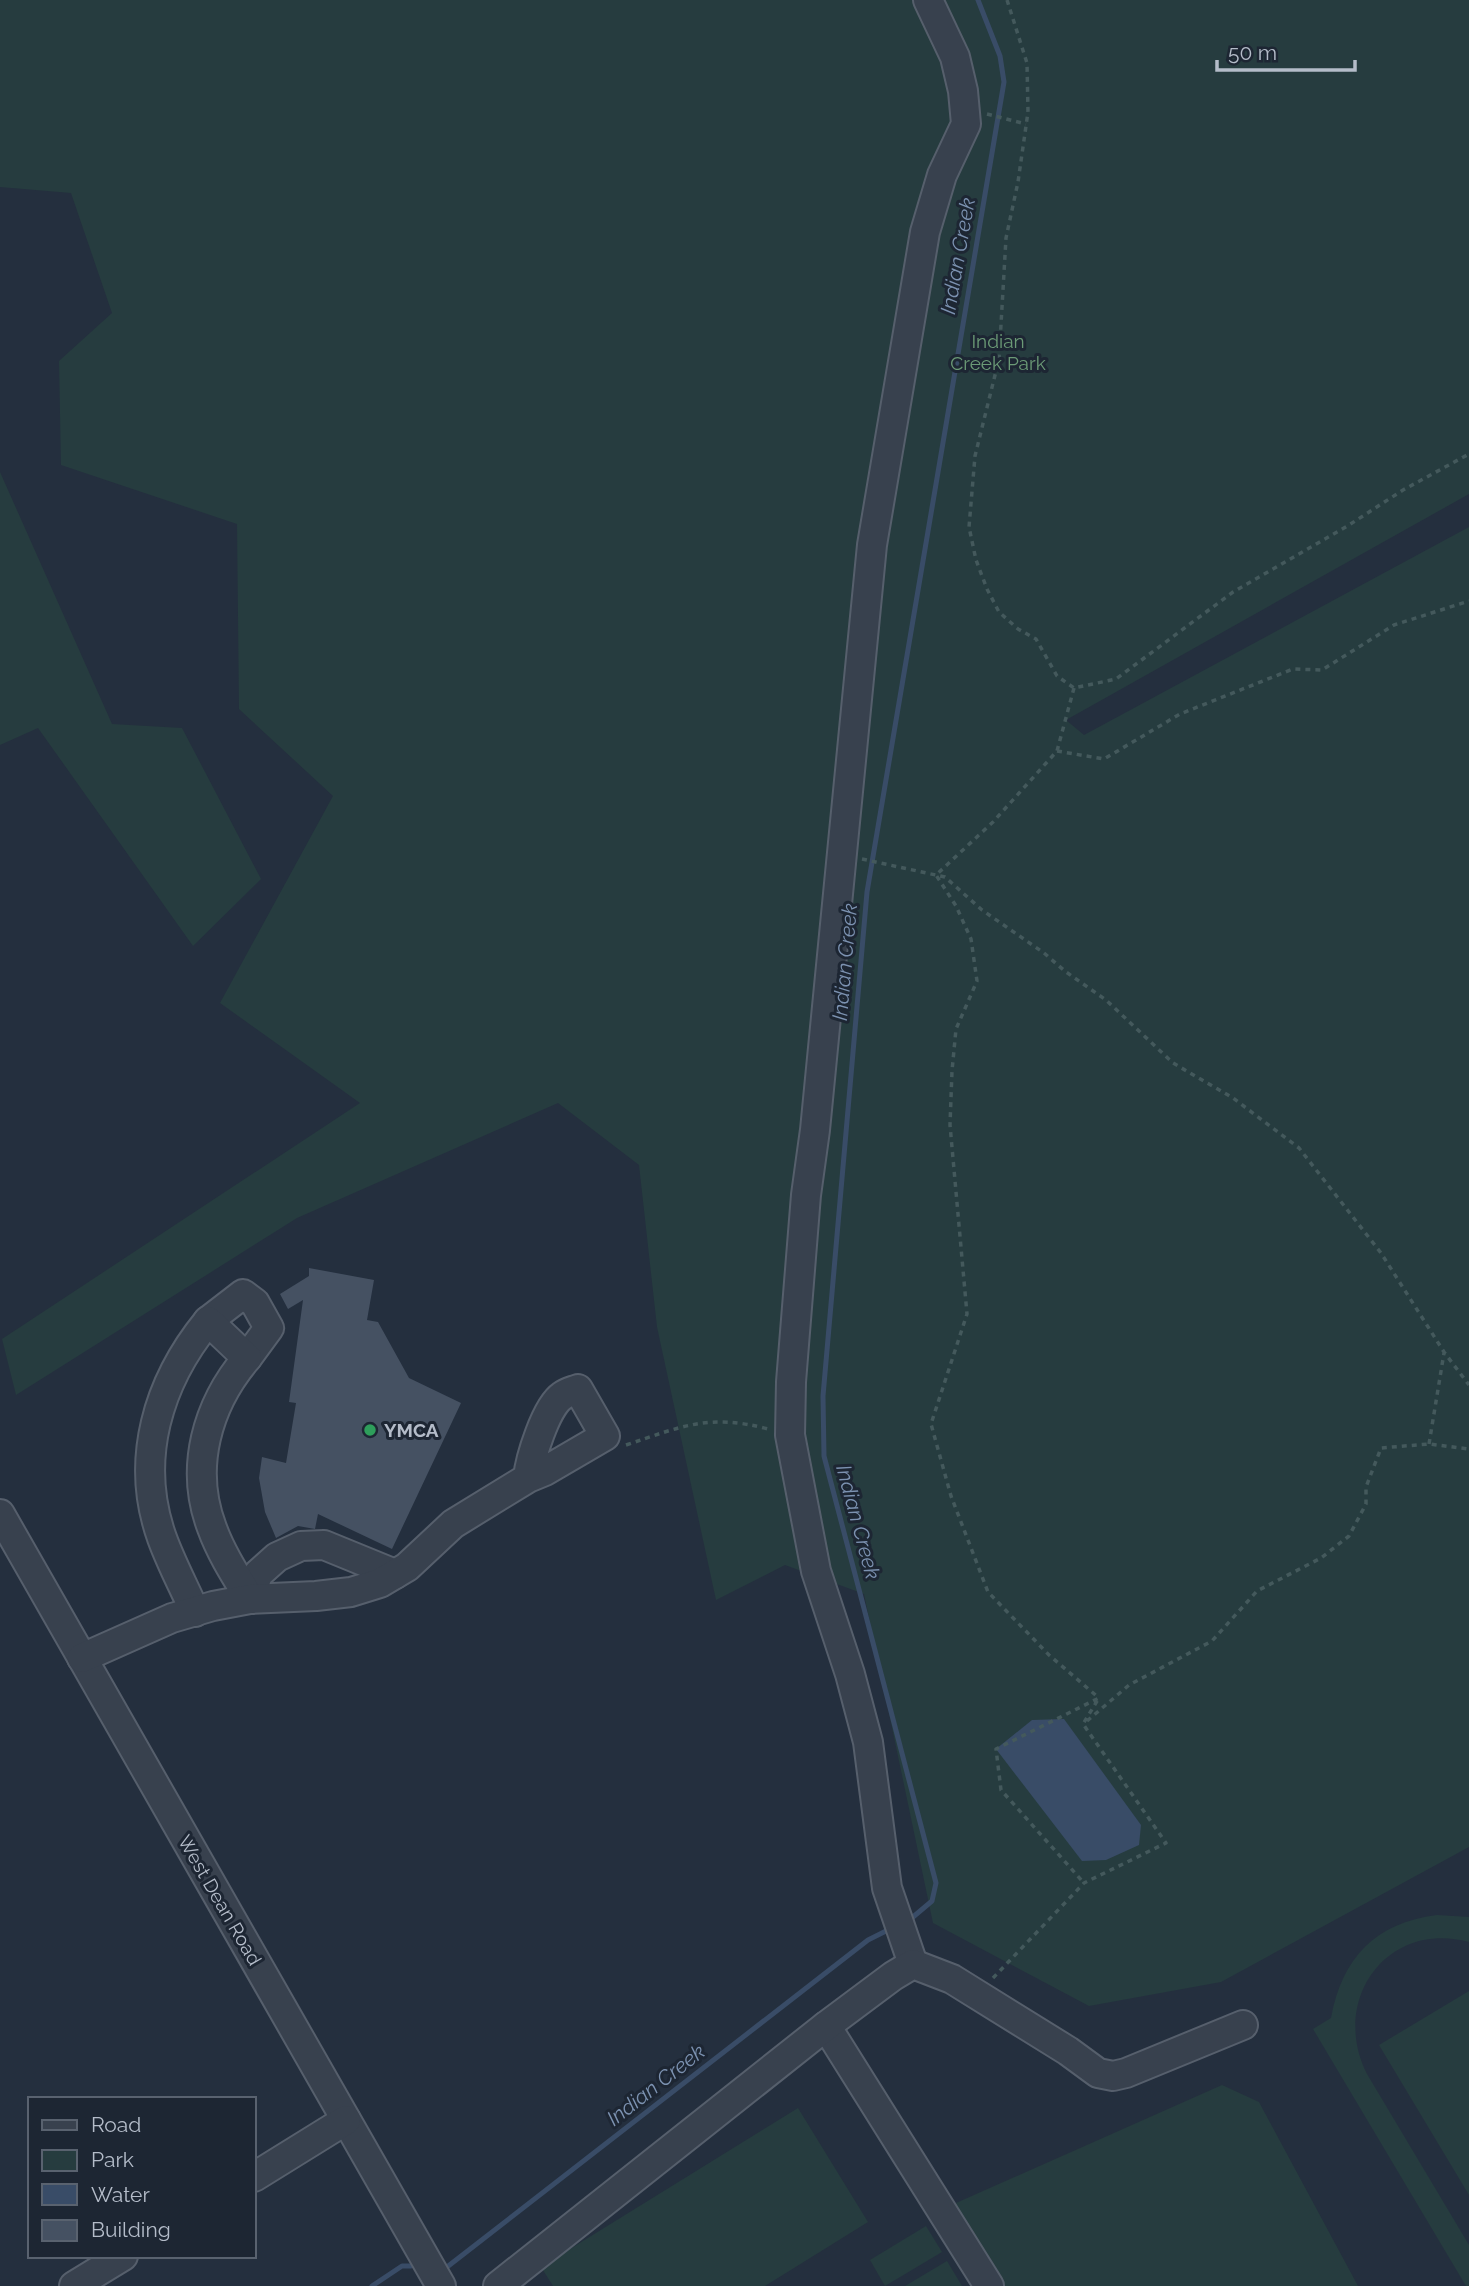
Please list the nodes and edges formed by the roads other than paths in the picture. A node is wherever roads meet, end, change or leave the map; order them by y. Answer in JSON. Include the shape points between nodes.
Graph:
{"nodes":[{"id":1,"x":928,"y":0,"type":"edge"},
{"id":2,"x":208,"y":1321,"type":"junction"},
{"id":3,"x":247,"y":1358,"type":"junction"},
{"id":4,"x":528,"y":1478,"type":"junction"},
{"id":5,"x":0,"y":1514,"type":"edge"},
{"id":6,"x":395,"y":1574,"type":"junction"},
{"id":7,"x":250,"y":1599,"type":"junction"},
{"id":8,"x":195,"y":1612,"type":"junction"},
{"id":9,"x":82,"y":1658,"type":"junction"},
{"id":10,"x":913,"y":1964,"type":"junction"},
{"id":11,"x":1243,"y":2025,"type":"dead end"},
{"id":12,"x":826,"y":2026,"type":"junction"},
{"id":13,"x":346,"y":2120,"type":"junction"},
{"id":14,"x":256,"y":2176,"type":"edge"},
{"id":15,"x":120,"y":2258,"type":"edge"},
{"id":16,"x":74,"y":2286,"type":"edge"},
{"id":17,"x":441,"y":2286,"type":"edge"},
{"id":18,"x":498,"y":2286,"type":"edge"},
{"id":19,"x":989,"y":2286,"type":"edge"}],
"edges":[{"from":1,"to":10,"type":"street","via":[[955,57],[966,124],[925,232],[872,545],[805,1209],[790,1435],[816,1571],[868,1742],[887,1888]]},
{"from":2,"to":3,"type":"street"},
{"from":2,"to":3,"type":"street","via":[[243,1294],[255,1303],[269,1328]]},
{"from":2,"to":8,"type":"street","via":[[171,1375],[152,1441],[154,1505],[161,1537]]},
{"from":3,"to":7,"type":"street","via":[[228,1380],[214,1408],[202,1467],[211,1525]]},
{"from":4,"to":4,"type":"street","via":[[604,1436],[578,1389],[553,1405],[530,1458]]},
{"from":4,"to":6,"type":"street","via":[[453,1524]]},
{"from":5,"to":9,"type":"street","name":"West Dean Road"},
{"from":6,"to":7,"type":"street","via":[[351,1592]]},
{"from":6,"to":7,"type":"street","via":[[324,1545],[301,1546],[277,1557],[258,1574]]},
{"from":7,"to":8,"type":"street"},
{"from":8,"to":9,"type":"street"},
{"from":9,"to":13,"type":"street","name":"West Dean Road"},
{"from":10,"to":11,"type":"street","via":[[952,1979],[1098,2073],[1113,2076]]},
{"from":10,"to":12,"type":"street"},
{"from":12,"to":18,"type":"street"},
{"from":12,"to":19,"type":"street"},
{"from":13,"to":14,"type":"street"},
{"from":13,"to":17,"type":"street","name":"West Dean Road"},
{"from":15,"to":16,"type":"street"}]}
